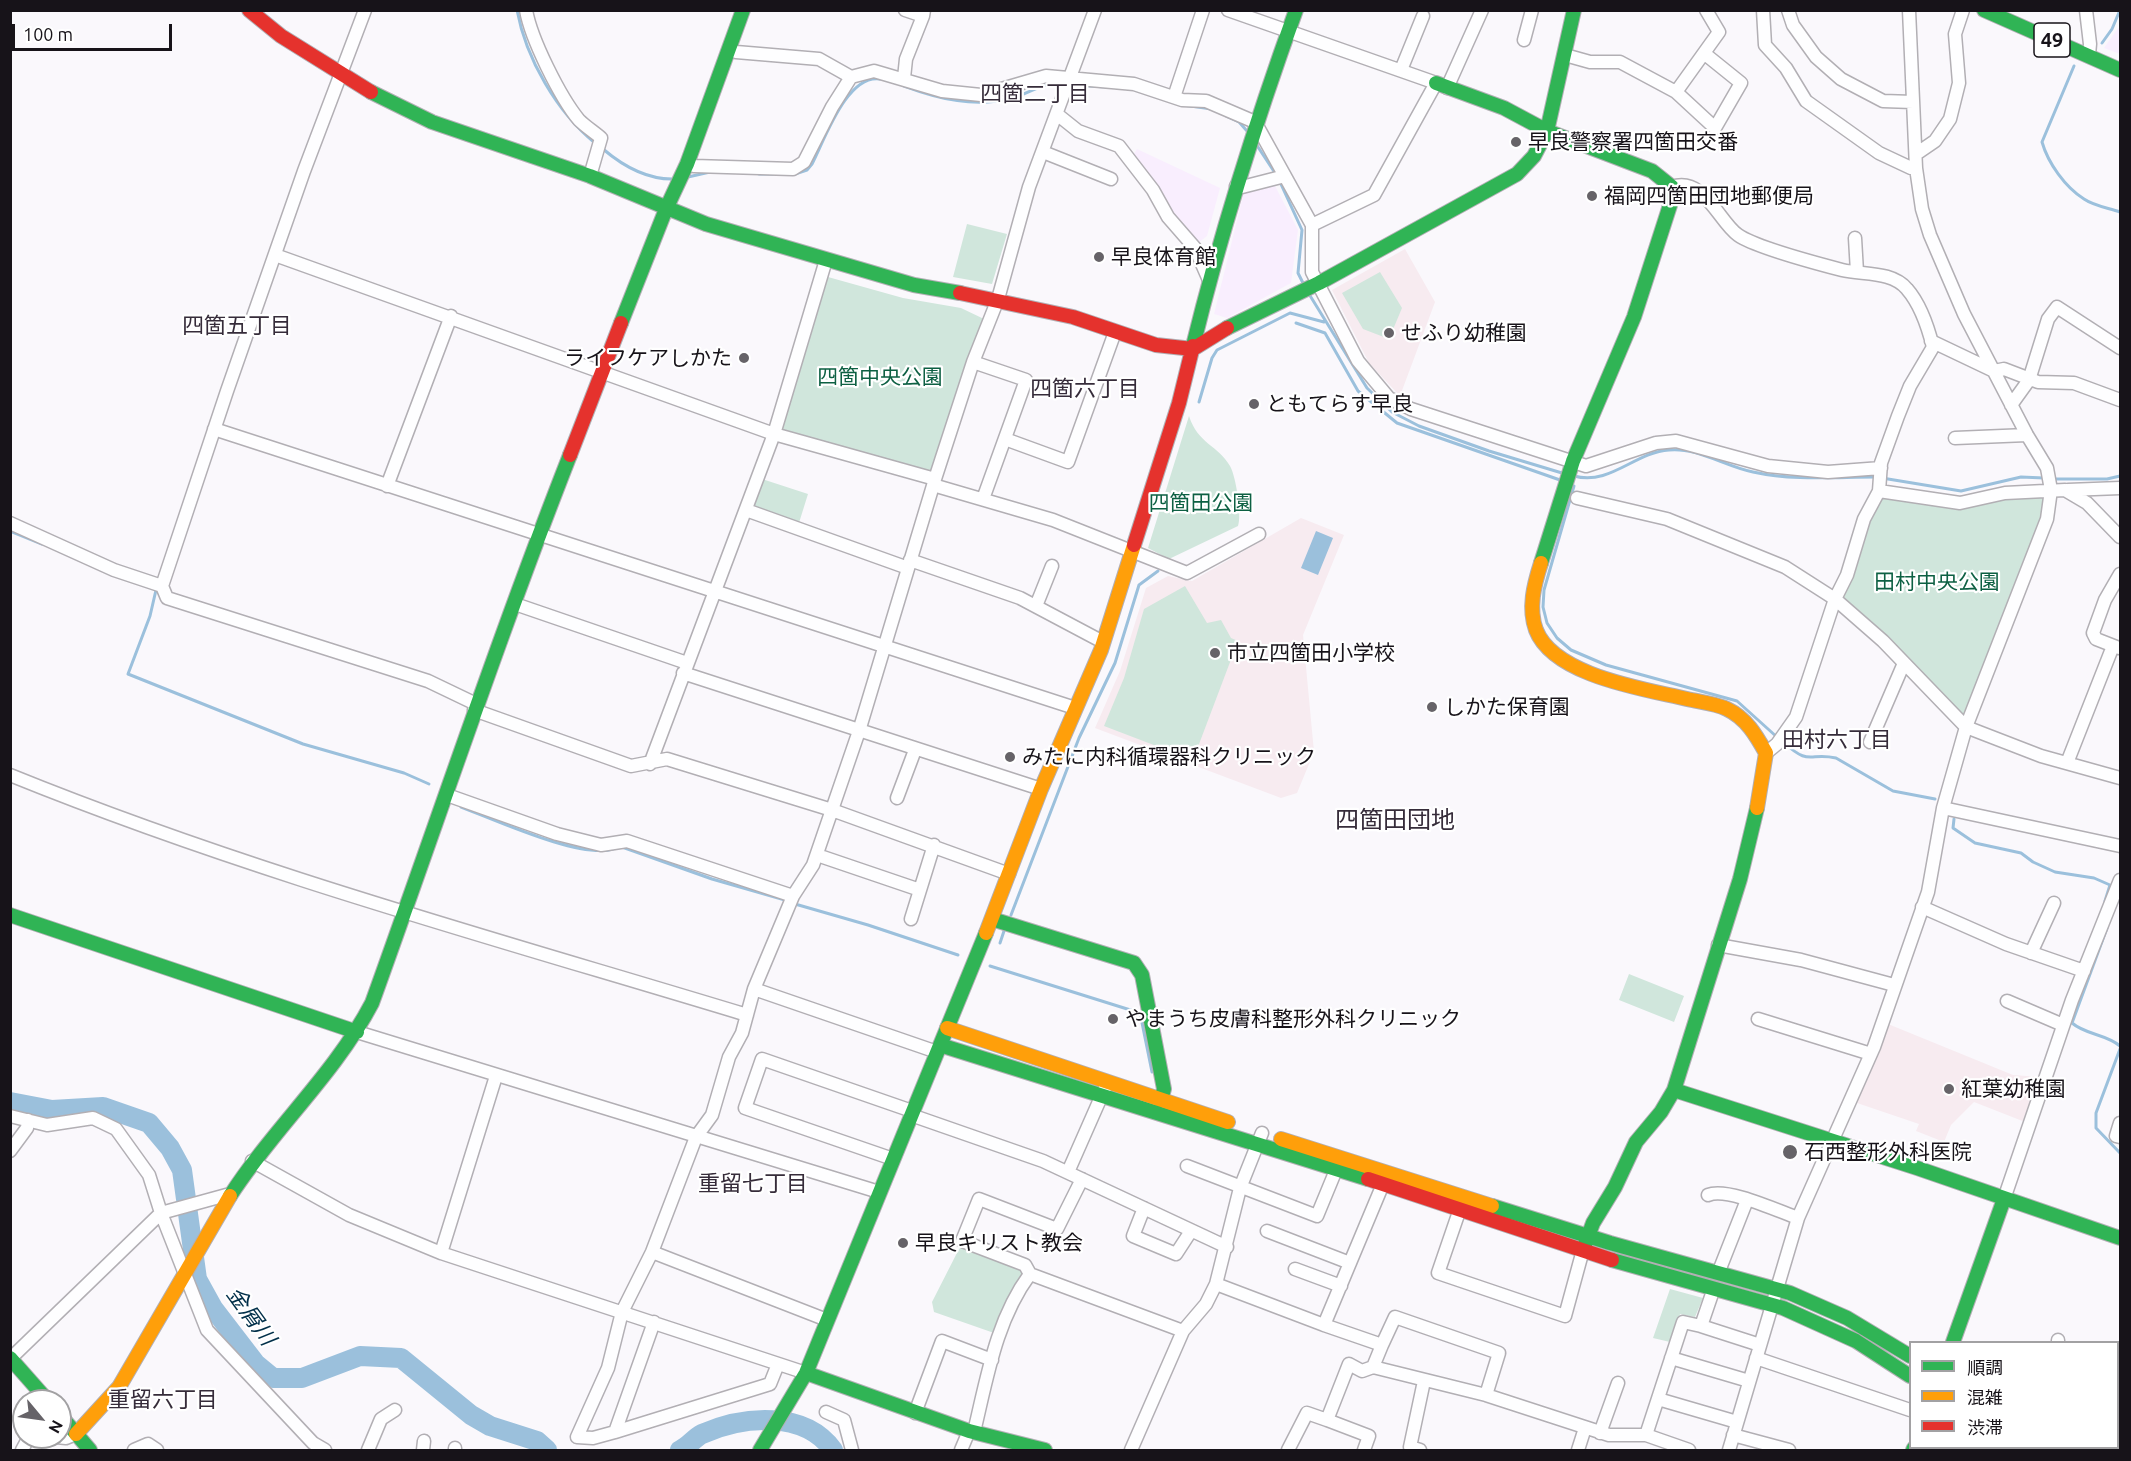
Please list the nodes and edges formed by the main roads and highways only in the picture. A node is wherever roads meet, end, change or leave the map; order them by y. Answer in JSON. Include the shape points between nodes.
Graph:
{"nodes":[{"id":1,"x":249,"y":10,"type":"edge"},
{"id":2,"x":743,"y":10,"type":"edge"},
{"id":3,"x":1296,"y":10,"type":"edge"},
{"id":4,"x":1574,"y":10,"type":"edge"},
{"id":5,"x":1984,"y":10,"type":"edge"},
{"id":6,"x":2121,"y":70,"type":"edge"},
{"id":7,"x":1442,"y":85,"type":"road end"},
{"id":8,"x":1547,"y":131,"type":"junction"},
{"id":9,"x":666,"y":209,"type":"junction"},
{"id":10,"x":1193,"y":349,"type":"junction"},
{"id":11,"x":1564,"y":490,"type":"junction"},
{"id":12,"x":1577,"y":498,"type":"road end"},
{"id":13,"x":10,"y":915,"type":"edge"},
{"id":14,"x":993,"y":919,"type":"junction"},
{"id":15,"x":947,"y":1028,"type":"junction"},
{"id":16,"x":357,"y":1032,"type":"junction"},
{"id":17,"x":938,"y":1048,"type":"junction"},
{"id":18,"x":1104,"y":1089,"type":"junction"},
{"id":19,"x":1674,"y":1090,"type":"junction"},
{"id":20,"x":1161,"y":1100,"type":"junction"},
{"id":21,"x":1260,"y":1138,"type":"junction"},
{"id":22,"x":2004,"y":1199,"type":"junction"},
{"id":23,"x":1587,"y":1236,"type":"junction"},
{"id":24,"x":2121,"y":1238,"type":"edge"},
{"id":25,"x":1583,"y":1250,"type":"junction"},
{"id":26,"x":1953,"y":1341,"type":"edge"},
{"id":27,"x":1909,"y":1355,"type":"edge"},
{"id":28,"x":11,"y":1358,"type":"edge"},
{"id":29,"x":806,"y":1373,"type":"junction"},
{"id":30,"x":1909,"y":1375,"type":"edge"},
{"id":31,"x":38,"y":1389,"type":"edge"},
{"id":32,"x":72,"y":1429,"type":"edge"},
{"id":33,"x":76,"y":1434,"type":"junction"},
{"id":34,"x":765,"y":1449,"type":"edge"},
{"id":35,"x":90,"y":1450,"type":"edge"},
{"id":36,"x":1045,"y":1450,"type":"edge"}],
"edges":[{"from":1,"to":9,"type":"main road","via":[[340,75],[385,100],[432,122],[590,176]]},
{"from":2,"to":9,"type":"main road"},
{"from":3,"to":10,"type":"main road","via":[[1254,124]]},
{"from":4,"to":8,"type":"main road"},
{"from":5,"to":6,"type":"main road","number":"49"},
{"from":7,"to":8,"type":"main road","via":[[1504,108]]},
{"from":8,"to":10,"type":"main road","via":[[1534,156],[1517,174],[1298,294],[1216,333]]},
{"from":8,"to":11,"type":"main road","via":[[1652,171],[1672,187],[1673,196],[1634,317]]},
{"from":9,"to":10,"type":"main road","via":[[914,285],[998,299],[1073,317],[1156,345]]},
{"from":9,"to":16,"type":"main road","via":[[539,534],[372,1003]]},
{"from":10,"to":14,"type":"main road","via":[[1103,642],[1041,789]]},
{"from":11,"to":12,"type":"main road"},
{"from":11,"to":19,"type":"main road","via":[[1531,606],[1542,640],[1553,654],[1599,675],[1726,708],[1742,718],[1766,753],[1740,879]]},
{"from":13,"to":16,"type":"main road"},
{"from":14,"to":15,"type":"main road"},
{"from":14,"to":20,"type":"main road","via":[[1134,963],[1142,975],[1160,1065],[1164,1089]]},
{"from":15,"to":17,"type":"main road"},
{"from":15,"to":18,"type":"main road"},
{"from":16,"to":33,"type":"main road","via":[[252,1161],[119,1387]]},
{"from":17,"to":18,"type":"main road"},
{"from":17,"to":29,"type":"main road"},
{"from":18,"to":20,"type":"main road"},
{"from":18,"to":21,"type":"main road"},
{"from":19,"to":22,"type":"main road"},
{"from":19,"to":23,"type":"main road","via":[[1636,1142]]},
{"from":20,"to":21,"type":"main road"},
{"from":21,"to":23,"type":"main road","via":[[1464,1196]]},
{"from":21,"to":25,"type":"main road","via":[[1336,1170]]},
{"from":22,"to":24,"type":"main road"},
{"from":22,"to":26,"type":"main road"},
{"from":23,"to":25,"type":"main road"},
{"from":23,"to":27,"type":"main road","via":[[1776,1288],[1847,1318]]},
{"from":25,"to":30,"type":"main road","via":[[1771,1304],[1827,1327]]},
{"from":28,"to":31,"type":"main road"},
{"from":29,"to":34,"type":"main road"},
{"from":29,"to":36,"type":"main road","via":[[915,1413]]},
{"from":32,"to":33,"type":"main road"},
{"from":33,"to":35,"type":"main road"}]}
